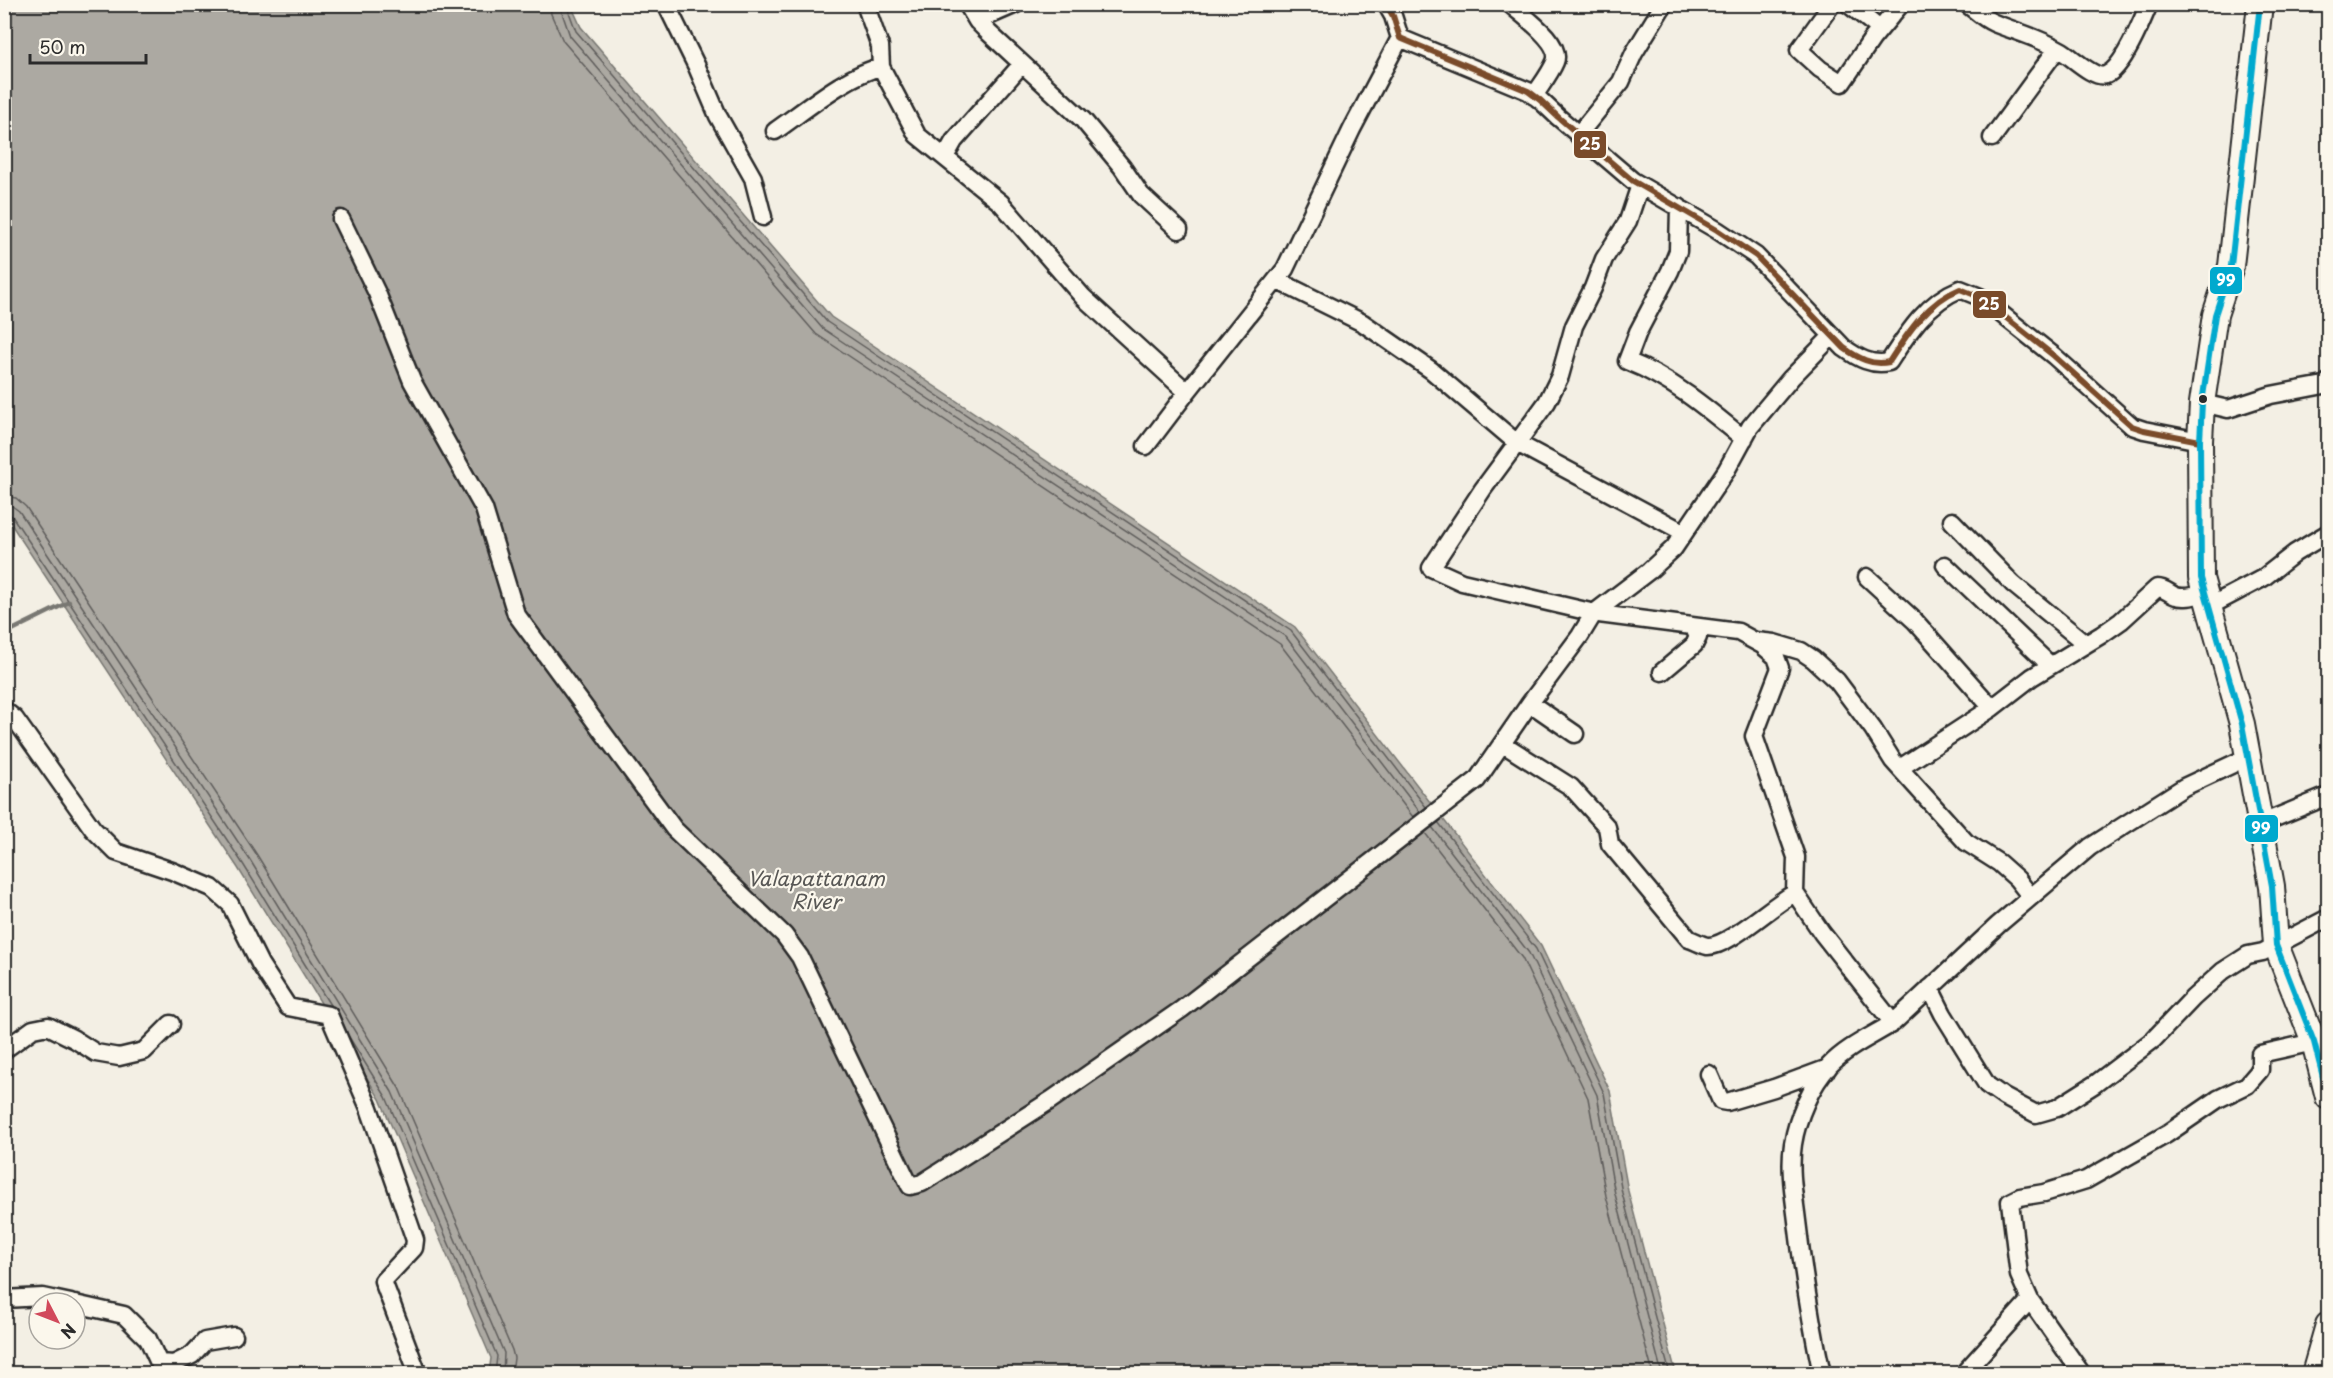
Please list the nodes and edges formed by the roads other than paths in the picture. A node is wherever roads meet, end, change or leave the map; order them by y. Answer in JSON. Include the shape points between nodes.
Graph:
{"nodes":[{"id":1,"x":666,"y":4,"type":"edge"},
{"id":2,"x":864,"y":4,"type":"edge"},
{"id":3,"x":967,"y":4,"type":"edge"},
{"id":4,"x":1016,"y":4,"type":"edge"},
{"id":5,"x":1386,"y":4,"type":"edge"},
{"id":6,"x":1510,"y":4,"type":"edge"},
{"id":7,"x":1664,"y":4,"type":"edge"},
{"id":8,"x":1832,"y":4,"type":"edge"},
{"id":9,"x":1848,"y":4,"type":"edge"},
{"id":10,"x":1901,"y":4,"type":"edge"},
{"id":11,"x":1967,"y":4,"type":"edge"},
{"id":12,"x":2149,"y":4,"type":"edge"},
{"id":13,"x":2260,"y":4,"type":"edge"},
{"id":14,"x":977,"y":21,"type":"junction"},
{"id":15,"x":1880,"y":29,"type":"junction"},
{"id":16,"x":1400,"y":38,"type":"junction"},
{"id":17,"x":2057,"y":49,"type":"junction"},
{"id":18,"x":1022,"y":64,"type":"junction"},
{"id":19,"x":881,"y":67,"type":"junction"},
{"id":20,"x":1534,"y":96,"type":"junction"},
{"id":21,"x":775,"y":130,"type":"dead end"},
{"id":22,"x":1578,"y":135,"type":"junction"},
{"id":23,"x":1992,"y":138,"type":"dead end"},
{"id":24,"x":945,"y":157,"type":"junction"},
{"id":25,"x":1640,"y":185,"type":"junction"},
{"id":26,"x":1679,"y":207,"type":"junction"},
{"id":27,"x":763,"y":217,"type":"dead end"},
{"id":28,"x":341,"y":219,"type":"dead end"},
{"id":29,"x":1179,"y":230,"type":"dead end"},
{"id":30,"x":1276,"y":280,"type":"junction"},
{"id":31,"x":1832,"y":336,"type":"junction"},
{"id":32,"x":2328,"y":382,"type":"edge"},
{"id":33,"x":1187,"y":392,"type":"junction"},
{"id":34,"x":2202,"y":403,"type":"junction"},
{"id":35,"x":1744,"y":439,"type":"junction"},
{"id":36,"x":2200,"y":441,"type":"junction"},
{"id":37,"x":1517,"y":443,"type":"junction"},
{"id":38,"x":1146,"y":446,"type":"dead end"},
{"id":39,"x":1952,"y":521,"type":"dead end"},
{"id":40,"x":1683,"y":532,"type":"junction"},
{"id":41,"x":2328,"y":533,"type":"edge"},
{"id":42,"x":1945,"y":565,"type":"dead end"},
{"id":43,"x":1867,"y":577,"type":"dead end"},
{"id":44,"x":2209,"y":599,"type":"junction"},
{"id":45,"x":1594,"y":613,"type":"junction"},
{"id":46,"x":1693,"y":626,"type":"junction"},
{"id":47,"x":1754,"y":640,"type":"junction"},
{"id":48,"x":2086,"y":644,"type":"junction"},
{"id":49,"x":2050,"y":665,"type":"junction"},
{"id":50,"x":1662,"y":672,"type":"dead end"},
{"id":51,"x":1530,"y":703,"type":"junction"},
{"id":52,"x":1992,"y":708,"type":"junction"},
{"id":53,"x":4,"y":710,"type":"edge"},
{"id":54,"x":1575,"y":734,"type":"dead end"},
{"id":55,"x":1503,"y":744,"type":"junction"},
{"id":56,"x":2247,"y":757,"type":"junction"},
{"id":57,"x":1900,"y":768,"type":"junction"},
{"id":58,"x":2328,"y":796,"type":"edge"},
{"id":59,"x":2260,"y":824,"type":"junction"},
{"id":60,"x":1795,"y":893,"type":"junction"},
{"id":61,"x":2031,"y":897,"type":"junction"},
{"id":62,"x":2328,"y":918,"type":"edge"},
{"id":63,"x":2276,"y":945,"type":"junction"},
{"id":64,"x":1930,"y":988,"type":"junction"},
{"id":65,"x":1893,"y":1023,"type":"junction"},
{"id":66,"x":171,"y":1024,"type":"dead end"},
{"id":67,"x":2314,"y":1042,"type":"junction"},
{"id":68,"x":4,"y":1050,"type":"edge"},
{"id":69,"x":1828,"y":1068,"type":"junction"},
{"id":70,"x":1709,"y":1074,"type":"dead end"},
{"id":71,"x":2328,"y":1097,"type":"edge"},
{"id":72,"x":27,"y":1298,"type":"edge"},
{"id":73,"x":4,"y":1299,"type":"edge"},
{"id":74,"x":2030,"y":1300,"type":"junction"},
{"id":75,"x":87,"y":1306,"type":"edge"},
{"id":76,"x":234,"y":1336,"type":"dead end"},
{"id":77,"x":2327,"y":1338,"type":"edge"},
{"id":78,"x":162,"y":1368,"type":"edge"},
{"id":79,"x":418,"y":1374,"type":"edge"},
{"id":80,"x":1822,"y":1374,"type":"edge"},
{"id":81,"x":1963,"y":1374,"type":"edge"},
{"id":82,"x":2082,"y":1374,"type":"edge"},
{"id":83,"x":2314,"y":1374,"type":"edge"}],
"edges":[{"from":1,"to":27,"type":"street","via":[[718,116],[753,178]]},
{"from":2,"to":19,"type":"street","via":[[880,46]]},
{"from":3,"to":14,"type":"street"},
{"from":4,"to":14,"type":"street"},
{"from":5,"to":16,"type":"street"},
{"from":6,"to":20,"type":"street","via":[[1556,51],[1555,61]]},
{"from":7,"to":22,"type":"street","via":[[1621,82]]},
{"from":8,"to":15,"type":"street","via":[[1799,50],[1842,83]]},
{"from":9,"to":15,"type":"street"},
{"from":10,"to":15,"type":"street"},
{"from":11,"to":17,"type":"street","via":[[1992,22]]},
{"from":12,"to":17,"type":"street","via":[[2126,52],[2107,74],[2092,72]]},
{"from":13,"to":34,"type":"main road","via":[[2231,266],[2215,315]]},
{"from":14,"to":18,"type":"street"},
{"from":16,"to":20,"type":"street"},
{"from":16,"to":30,"type":"street","via":[[1286,269]]},
{"from":17,"to":23,"type":"street"},
{"from":18,"to":24,"type":"street","via":[[954,141]]},
{"from":18,"to":29,"type":"street","via":[[1083,120],[1141,195]]},
{"from":19,"to":21,"type":"street","via":[[871,69]]},
{"from":19,"to":24,"type":"street","via":[[917,135]]},
{"from":20,"to":22,"type":"street"},
{"from":22,"to":25,"type":"street"},
{"from":24,"to":33,"type":"street","via":[[1000,203],[1083,297]]},
{"from":25,"to":26,"type":"street"},
{"from":25,"to":37,"type":"street","via":[[1628,221],[1604,259],[1574,326],[1560,376],[1547,402]]},
{"from":26,"to":31,"type":"street","via":[[1756,256]]},
{"from":26,"to":35,"type":"street","via":[[1678,251],[1628,361],[1664,379]]},
{"from":28,"to":55,"type":"street","via":[[377,293],[412,381],[484,509],[516,614],[674,829],[784,935],[800,957],[910,1186],[922,1183],[1051,1100],[1182,1009],[1477,780]]},
{"from":30,"to":33,"type":"street"},
{"from":30,"to":37,"type":"street","via":[[1363,323],[1431,370]]},
{"from":31,"to":35,"type":"street","via":[[1791,378]]},
{"from":31,"to":36,"type":"street","via":[[1861,360],[1889,362],[1906,333],[1948,294],[1960,289],[1980,297],[2133,426]]},
{"from":32,"to":34,"type":"street","via":[[2228,409]]},
{"from":33,"to":38,"type":"street"},
{"from":34,"to":36,"type":"main road"},
{"from":35,"to":40,"type":"street"},
{"from":36,"to":44,"type":"main road","via":[[2201,578]]},
{"from":37,"to":40,"type":"street"},
{"from":37,"to":45,"type":"street","via":[[1431,568],[1462,582]]},
{"from":39,"to":48,"type":"street","via":[[2013,584]]},
{"from":40,"to":45,"type":"street","via":[[1674,548],[1649,571]]},
{"from":41,"to":44,"type":"street","via":[[2263,578]]},
{"from":42,"to":49,"type":"street"},
{"from":43,"to":52,"type":"street","via":[[1915,621]]},
{"from":44,"to":48,"type":"street","via":[[2176,596],[2157,588],[2121,621]]},
{"from":44,"to":56,"type":"main road"},
{"from":45,"to":46,"type":"street"},
{"from":45,"to":51,"type":"street"},
{"from":46,"to":47,"type":"street","via":[[1738,632]]},
{"from":46,"to":50,"type":"street","via":[[1698,637],[1694,645]]},
{"from":47,"to":57,"type":"street","via":[[1792,648],[1813,659],[1854,702]]},
{"from":47,"to":60,"type":"street","via":[[1776,657],[1780,668],[1754,736],[1797,857]]},
{"from":48,"to":49,"type":"street"},
{"from":49,"to":52,"type":"street"},
{"from":51,"to":54,"type":"street"},
{"from":51,"to":55,"type":"street"},
{"from":52,"to":57,"type":"street"},
{"from":53,"to":79,"type":"street","via":[[15,719],[93,829],[116,852],[212,888],[230,904],[260,964],[288,1007],[329,1015],[369,1108],[415,1240],[414,1248],[383,1281]]},
{"from":55,"to":60,"type":"street","via":[[1571,787],[1607,827],[1610,844],[1689,939],[1708,946],[1727,940]]},
{"from":56,"to":59,"type":"main road"},
{"from":56,"to":61,"type":"street","via":[[2184,787],[2090,847]]},
{"from":57,"to":61,"type":"street","via":[[1966,842],[1999,863]]},
{"from":58,"to":59,"type":"street"},
{"from":59,"to":63,"type":"main road","via":[[2272,886]]},
{"from":60,"to":65,"type":"street"},
{"from":61,"to":64,"type":"street"},
{"from":62,"to":63,"type":"street"},
{"from":63,"to":64,"type":"street","via":[[2248,955],[2223,971],[2153,1040],[2095,1084],[2057,1108],[2036,1114],[1987,1085]]},
{"from":63,"to":67,"type":"main road"},
{"from":64,"to":65,"type":"street"},
{"from":65,"to":69,"type":"street","via":[[1843,1053]]},
{"from":66,"to":68,"type":"street","via":[[144,1051],[119,1058],[96,1053],[48,1026],[33,1029]]},
{"from":67,"to":71,"type":"main road"},
{"from":67,"to":74,"type":"street","via":[[2260,1053],[2260,1070],[2247,1084],[2086,1180],[2010,1202],[2019,1275]]},
{"from":69,"to":70,"type":"street","via":[[1727,1102],[1721,1101]]},
{"from":69,"to":80,"type":"street","via":[[1810,1095],[1798,1124],[1792,1162],[1807,1306]]},
{"from":72,"to":73,"type":"street"},
{"from":74,"to":81,"type":"street"},
{"from":74,"to":82,"type":"street"},
{"from":75,"to":78,"type":"street","via":[[124,1315],[148,1339]]},
{"from":76,"to":78,"type":"street","via":[[205,1341],[192,1355]]},
{"from":77,"to":83,"type":"main road"}]}
